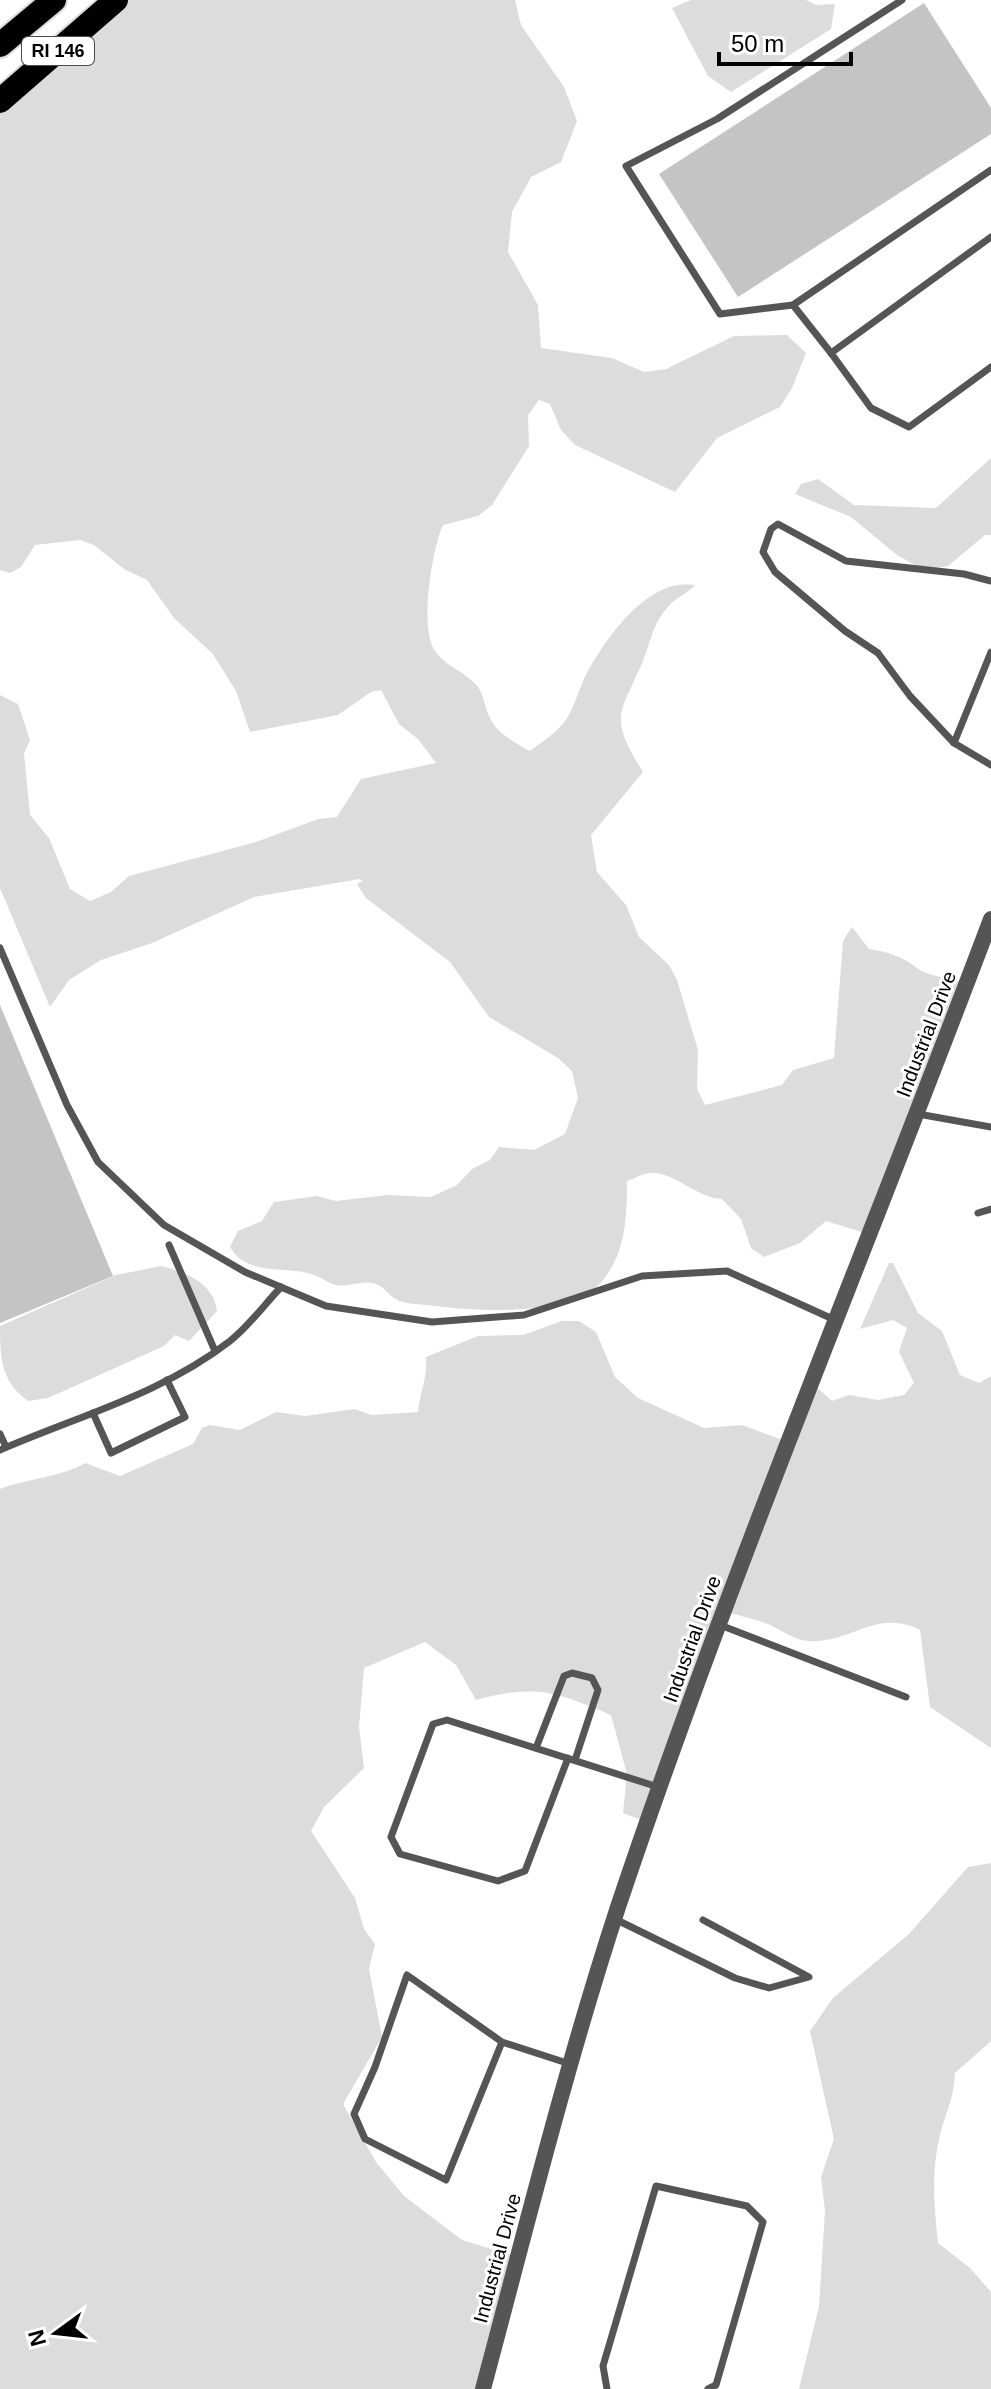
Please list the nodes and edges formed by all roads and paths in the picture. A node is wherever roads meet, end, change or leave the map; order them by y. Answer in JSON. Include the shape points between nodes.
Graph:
{"nodes":[{"id":1,"x":54,"y":0,"type":"edge"},
{"id":2,"x":116,"y":0,"type":"edge"},
{"id":3,"x":902,"y":0,"type":"edge"},
{"id":4,"x":0,"y":45,"type":"edge"},
{"id":5,"x":0,"y":101,"type":"edge"},
{"id":6,"x":991,"y":170,"type":"edge"},
{"id":7,"x":991,"y":237,"type":"edge"},
{"id":8,"x":793,"y":305,"type":"junction"},
{"id":9,"x":831,"y":353,"type":"junction"},
{"id":10,"x":991,"y":367,"type":"edge"},
{"id":11,"x":991,"y":581,"type":"edge"},
{"id":12,"x":991,"y":652,"type":"edge"},
{"id":13,"x":954,"y":743,"type":"junction"},
{"id":14,"x":991,"y":765,"type":"edge"},
{"id":15,"x":991,"y":919,"type":"edge"},
{"id":16,"x":0,"y":948,"type":"edge"},
{"id":17,"x":916,"y":1113,"type":"junction"},
{"id":18,"x":991,"y":1127,"type":"edge"},
{"id":19,"x":991,"y":1209,"type":"edge"},
{"id":20,"x":978,"y":1213,"type":"dead end"},
{"id":21,"x":169,"y":1245,"type":"dead end"},
{"id":22,"x":281,"y":1287,"type":"junction"},
{"id":23,"x":837,"y":1321,"type":"junction"},
{"id":24,"x":215,"y":1351,"type":"junction"},
{"id":25,"x":167,"y":1380,"type":"junction"},
{"id":26,"x":93,"y":1413,"type":"junction"},
{"id":27,"x":0,"y":1434,"type":"edge"},
{"id":28,"x":3,"y":1448,"type":"edge"},
{"id":29,"x":718,"y":1624,"type":"junction"},
{"id":30,"x":906,"y":1697,"type":"dead end"},
{"id":31,"x":536,"y":1748,"type":"junction"},
{"id":32,"x":571,"y":1759,"type":"junction"},
{"id":33,"x":660,"y":1787,"type":"junction"},
{"id":34,"x":615,"y":1919,"type":"junction"},
{"id":35,"x":703,"y":1920,"type":"dead end"},
{"id":36,"x":502,"y":2042,"type":"junction"},
{"id":37,"x":570,"y":2064,"type":"junction"},
{"id":38,"x":483,"y":2389,"type":"edge"},
{"id":39,"x":607,"y":2389,"type":"edge"},
{"id":40,"x":708,"y":2389,"type":"edge"}],
"edges":[{"from":1,"to":4,"type":"highway","number":"RI 146"},
{"from":2,"to":5,"type":"highway","number":"RI 146"},
{"from":3,"to":8,"type":"lane","via":[[717,119],[626,166],[720,314]]},
{"from":6,"to":8,"type":"lane"},
{"from":7,"to":9,"type":"lane"},
{"from":8,"to":9,"type":"lane"},
{"from":9,"to":10,"type":"lane","via":[[871,408],[909,427]]},
{"from":11,"to":13,"type":"lane","via":[[846,561],[778,524],[763,552],[775,572],[878,653]]},
{"from":12,"to":13,"type":"lane"},
{"from":13,"to":14,"type":"lane"},
{"from":15,"to":17,"type":"street","name":"Industrial Drive"},
{"from":16,"to":22,"type":"lane","via":[[67,1105],[98,1162],[164,1225]]},
{"from":17,"to":18,"type":"lane"},
{"from":17,"to":23,"type":"street","name":"Industrial Drive"},
{"from":19,"to":20,"type":"lane"},
{"from":21,"to":24,"type":"lane"},
{"from":22,"to":23,"type":"lane","via":[[326,1306],[432,1322],[524,1315],[642,1276],[727,1271]]},
{"from":22,"to":24,"type":"lane"},
{"from":23,"to":29,"type":"street","name":"Industrial Drive"},
{"from":24,"to":25,"type":"lane"},
{"from":25,"to":26,"type":"lane"},
{"from":25,"to":26,"type":"lane","via":[[185,1417],[111,1453]]},
{"from":26,"to":28,"type":"lane"},
{"from":27,"to":28,"type":"lane"},
{"from":29,"to":30,"type":"lane"},
{"from":29,"to":33,"type":"street","name":"Industrial Drive"},
{"from":31,"to":32,"type":"lane"},
{"from":31,"to":32,"type":"lane","via":[[564,1676],[592,1678],[598,1690]]},
{"from":31,"to":32,"type":"lane","via":[[447,1720],[433,1724],[391,1837],[400,1854],[498,1881],[525,1871]]},
{"from":32,"to":33,"type":"lane"},
{"from":33,"to":34,"type":"street","name":"Industrial Drive"},
{"from":34,"to":35,"type":"lane","via":[[735,1978],[769,1988],[809,1977]]},
{"from":34,"to":37,"type":"street","name":"Industrial Drive"},
{"from":36,"to":36,"type":"lane","via":[[446,2180],[365,2139],[354,2114],[407,1975]]},
{"from":36,"to":37,"type":"lane"},
{"from":37,"to":38,"type":"street","name":"Industrial Drive"},
{"from":39,"to":40,"type":"lane","via":[[603,2366],[656,2186],[747,2206],[763,2222],[716,2385]]}]}
